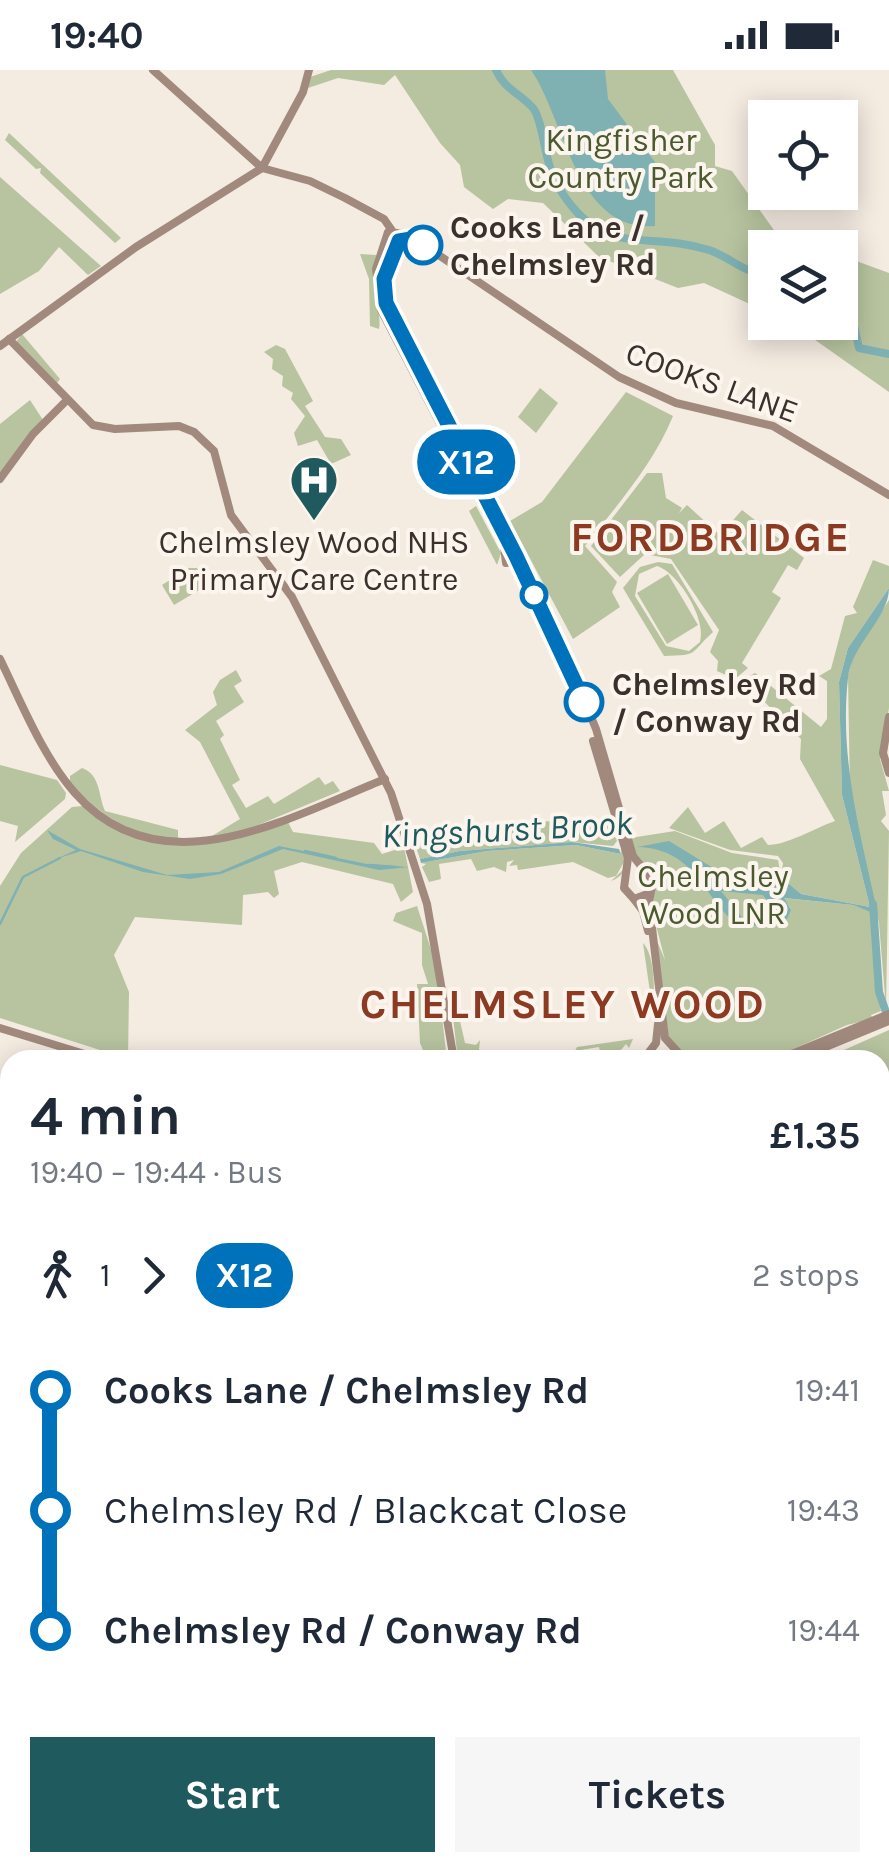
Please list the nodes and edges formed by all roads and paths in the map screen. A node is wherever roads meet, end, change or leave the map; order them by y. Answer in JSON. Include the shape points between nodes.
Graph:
{"nodes":[{"id":1,"x":152,"y":70,"type":"edge"},
{"id":2,"x":310,"y":70,"type":"edge"},
{"id":3,"x":262,"y":168,"type":"junction"},
{"id":4,"x":393,"y":238,"type":"junction"},
{"id":5,"x":9,"y":339,"type":"junction"},
{"id":6,"x":0,"y":346,"type":"edge"},
{"id":7,"x":65,"y":402,"type":"junction"},
{"id":8,"x":0,"y":479,"type":"edge"},
{"id":9,"x":889,"y":495,"type":"edge"},
{"id":10,"x":508,"y":553,"type":"junction"},
{"id":11,"x":0,"y":659,"type":"edge"},
{"id":12,"x":889,"y":716,"type":"edge"},
{"id":13,"x":889,"y":773,"type":"edge"},
{"id":14,"x":386,"y":778,"type":"junction"},
{"id":15,"x":630,"y":857,"type":"junction"},
{"id":16,"x":645,"y":870,"type":"junction"},
{"id":17,"x":625,"y":875,"type":"junction"},
{"id":18,"x":651,"y":892,"type":"junction"},
{"id":19,"x":634,"y":899,"type":"junction"},
{"id":20,"x":889,"y":1018,"type":"edge"},
{"id":21,"x":875,"y":1023,"type":"junction"},
{"id":22,"x":0,"y":1028,"type":"edge"},
{"id":23,"x":72,"y":1050,"type":"edge"},
{"id":24,"x":450,"y":1050,"type":"edge"},
{"id":25,"x":650,"y":1050,"type":"edge"},
{"id":26,"x":676,"y":1050,"type":"edge"},
{"id":27,"x":804,"y":1050,"type":"edge"},
{"id":28,"x":816,"y":1050,"type":"edge"}],
"edges":[{"from":1,"to":3,"type":"street"},
{"from":2,"to":3,"type":"street"},
{"from":3,"to":4,"type":"street","via":[[310,181],[372,212]]},
{"from":3,"to":5,"type":"street","via":[[136,247]]},
{"from":4,"to":9,"type":"street","name":"COOKS LANE","via":[[421,244],[620,378],[676,403],[773,426]]},
{"from":4,"to":10,"type":"street","via":[[383,283],[387,308]]},
{"from":4,"to":10,"type":"street","via":[[375,281],[385,322]]},
{"from":5,"to":6,"type":"street"},
{"from":5,"to":7,"type":"street"},
{"from":7,"to":8,"type":"street"},
{"from":7,"to":14,"type":"street","via":[[103,428],[179,426],[209,445],[231,514],[292,596]]},
{"from":10,"to":15,"type":"street","via":[[506,563],[514,563],[583,715],[596,729]]},
{"from":11,"to":14,"type":"street","via":[[74,792],[105,820],[142,837],[182,845],[221,841]]},
{"from":12,"to":13,"type":"street","via":[[882,753]]},
{"from":14,"to":24,"type":"street","via":[[436,950]]},
{"from":15,"to":16,"type":"street"},
{"from":15,"to":17,"type":"street"},
{"from":16,"to":17,"type":"street"},
{"from":16,"to":18,"type":"street","via":[[653,880]]},
{"from":17,"to":19,"type":"street","via":[[624,888]]},
{"from":18,"to":19,"type":"street"},
{"from":18,"to":26,"type":"street","via":[[664,1034]]},
{"from":19,"to":25,"type":"street","via":[[647,926],[658,1012],[658,1039]]},
{"from":20,"to":21,"type":"street"},
{"from":21,"to":27,"type":"street"},
{"from":21,"to":28,"type":"street"},
{"from":22,"to":23,"type":"street"}]}
